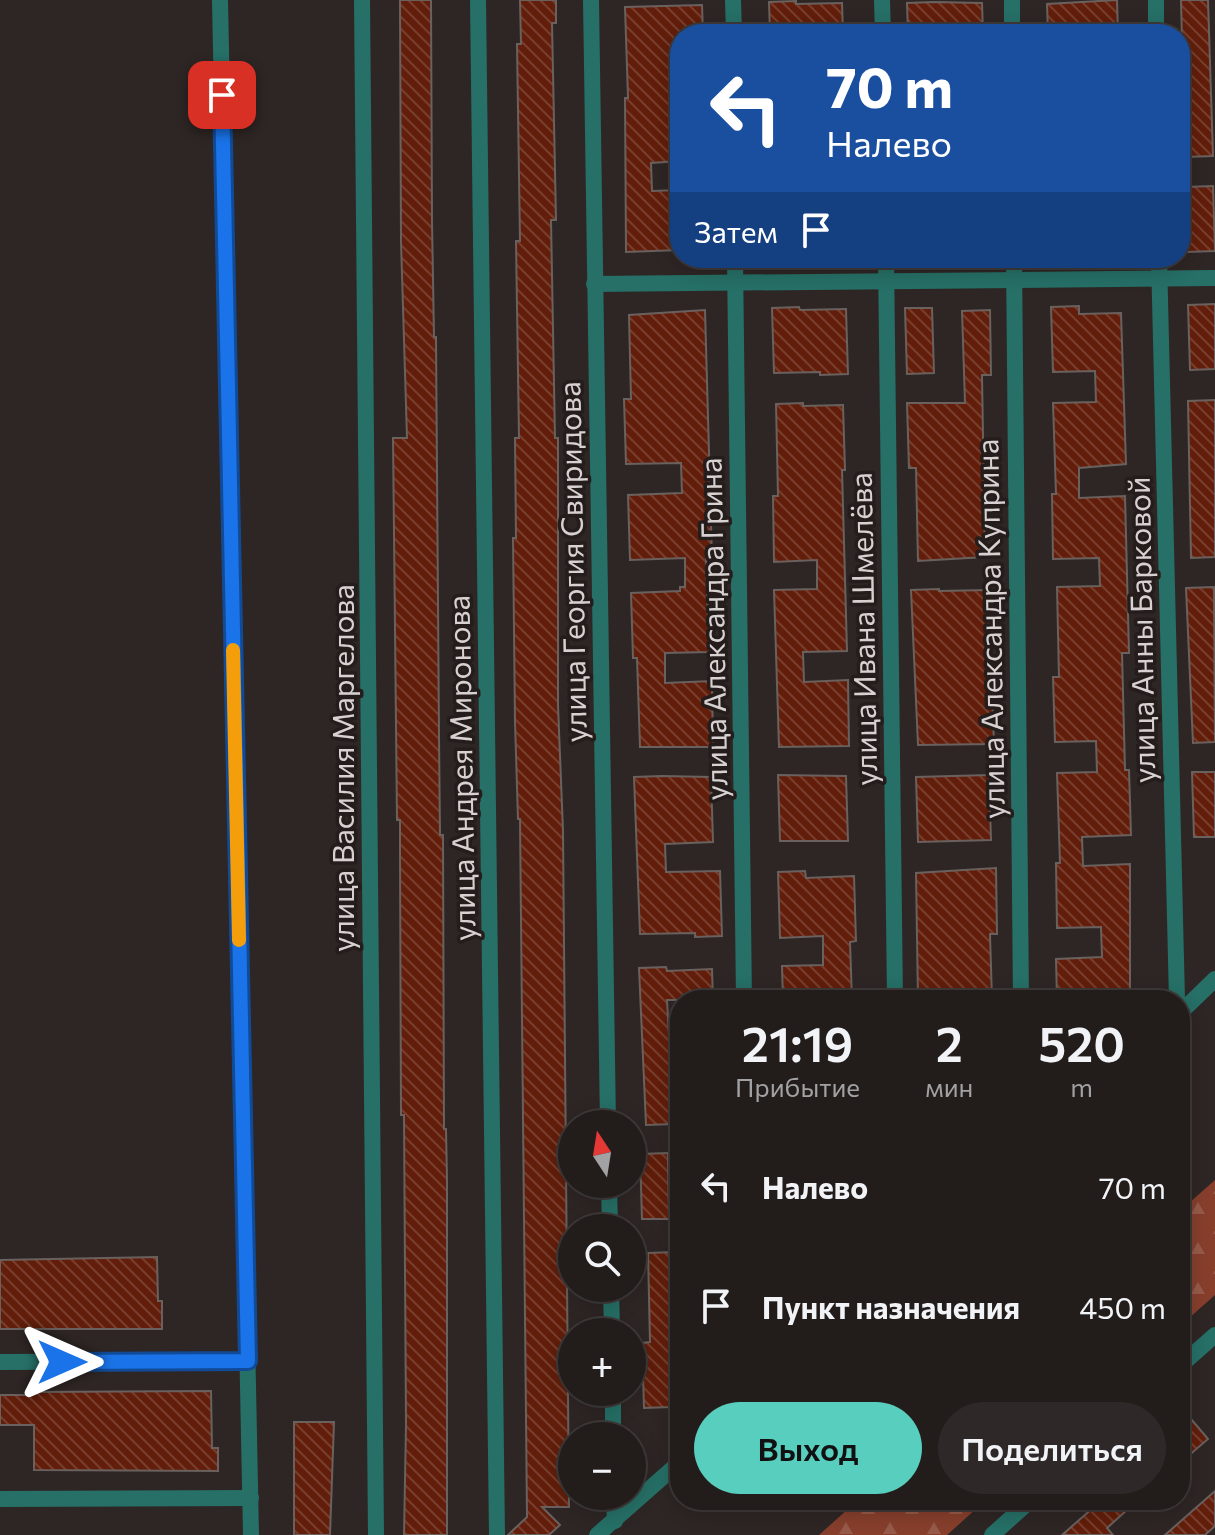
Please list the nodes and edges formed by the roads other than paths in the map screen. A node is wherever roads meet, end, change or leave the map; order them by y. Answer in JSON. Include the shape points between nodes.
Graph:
{"nodes":[{"id":1,"x":220,"y":0,"type":"edge"},
{"id":2,"x":362,"y":0,"type":"edge"},
{"id":3,"x":478,"y":0,"type":"edge"},
{"id":4,"x":591,"y":0,"type":"edge"},
{"id":5,"x":733,"y":0,"type":"edge"},
{"id":6,"x":882,"y":0,"type":"edge"},
{"id":7,"x":1012,"y":0,"type":"edge"},
{"id":8,"x":1156,"y":0,"type":"edge"},
{"id":9,"x":734,"y":24,"type":"edge"},
{"id":10,"x":883,"y":24,"type":"edge"},
{"id":11,"x":1012,"y":24,"type":"edge"},
{"id":12,"x":1156,"y":24,"type":"edge"},
{"id":13,"x":735,"y":268,"type":"edge"},
{"id":14,"x":886,"y":268,"type":"edge"},
{"id":15,"x":1014,"y":268,"type":"edge"},
{"id":16,"x":1159,"y":268,"type":"edge"},
{"id":17,"x":1215,"y":278,"type":"edge"},
{"id":18,"x":1159,"y":279,"type":"junction"},
{"id":19,"x":1014,"y":280,"type":"junction"},
{"id":20,"x":886,"y":281,"type":"junction"},
{"id":21,"x":735,"y":282,"type":"junction"},
{"id":22,"x":594,"y":284,"type":"junction"},
{"id":23,"x":1215,"y":979,"type":"edge"},
{"id":24,"x":744,"y":990,"type":"edge"},
{"id":25,"x":895,"y":990,"type":"edge"},
{"id":26,"x":1021,"y":990,"type":"edge"},
{"id":27,"x":1177,"y":990,"type":"edge"},
{"id":28,"x":1190,"y":1003,"type":"edge"},
{"id":29,"x":608,"y":1110,"type":"edge"},
{"id":30,"x":1215,"y":1335,"type":"edge"},
{"id":31,"x":1190,"y":1357,"type":"edge"},
{"id":32,"x":248,"y":1361,"type":"junction"},
{"id":33,"x":0,"y":1362,"type":"edge"},
{"id":34,"x":670,"y":1471,"type":"edge"},
{"id":35,"x":251,"y":1498,"type":"junction"},
{"id":36,"x":0,"y":1499,"type":"edge"},
{"id":37,"x":615,"y":1510,"type":"edge"},
{"id":38,"x":1020,"y":1510,"type":"edge"},
{"id":39,"x":615,"y":1521,"type":"junction"},
{"id":40,"x":251,"y":1535,"type":"edge"},
{"id":41,"x":376,"y":1535,"type":"edge"},
{"id":42,"x":497,"y":1535,"type":"edge"},
{"id":43,"x":597,"y":1535,"type":"edge"},
{"id":44,"x":992,"y":1535,"type":"edge"}],
"edges":[{"from":1,"to":32,"type":"street"},
{"from":2,"to":41,"type":"street","name":"улица Василия Маргелова"},
{"from":3,"to":42,"type":"street","name":"улица Андрея Миронова"},
{"from":4,"to":22,"type":"street","name":"улица Георгия Свиридова"},
{"from":5,"to":9,"type":"street"},
{"from":6,"to":10,"type":"street"},
{"from":7,"to":11,"type":"street"},
{"from":8,"to":12,"type":"street"},
{"from":13,"to":21,"type":"street","name":"улица Александра Грина"},
{"from":14,"to":20,"type":"street","name":"улица Ивана Шмелёва"},
{"from":15,"to":19,"type":"street","name":"улица Александра Куприна"},
{"from":16,"to":18,"type":"street","name":"улица Анны Барковой"},
{"from":17,"to":18,"type":"street"},
{"from":18,"to":19,"type":"street"},
{"from":18,"to":27,"type":"street","name":"улица Анны Барковой"},
{"from":19,"to":20,"type":"street"},
{"from":19,"to":26,"type":"street","name":"улица Александра Куприна"},
{"from":20,"to":21,"type":"street"},
{"from":20,"to":25,"type":"street","name":"улица Ивана Шмелёва"},
{"from":21,"to":22,"type":"street"},
{"from":21,"to":24,"type":"street","name":"улица Александра Грина"},
{"from":22,"to":29,"type":"street","name":"улица Георгия Свиридова"},
{"from":23,"to":28,"type":"street"},
{"from":30,"to":31,"type":"street"},
{"from":32,"to":33,"type":"street"},
{"from":32,"to":35,"type":"street"},
{"from":34,"to":39,"type":"street"},
{"from":35,"to":36,"type":"street"},
{"from":35,"to":40,"type":"street"},
{"from":37,"to":39,"type":"street"},
{"from":38,"to":44,"type":"street"},
{"from":39,"to":43,"type":"street"}]}
